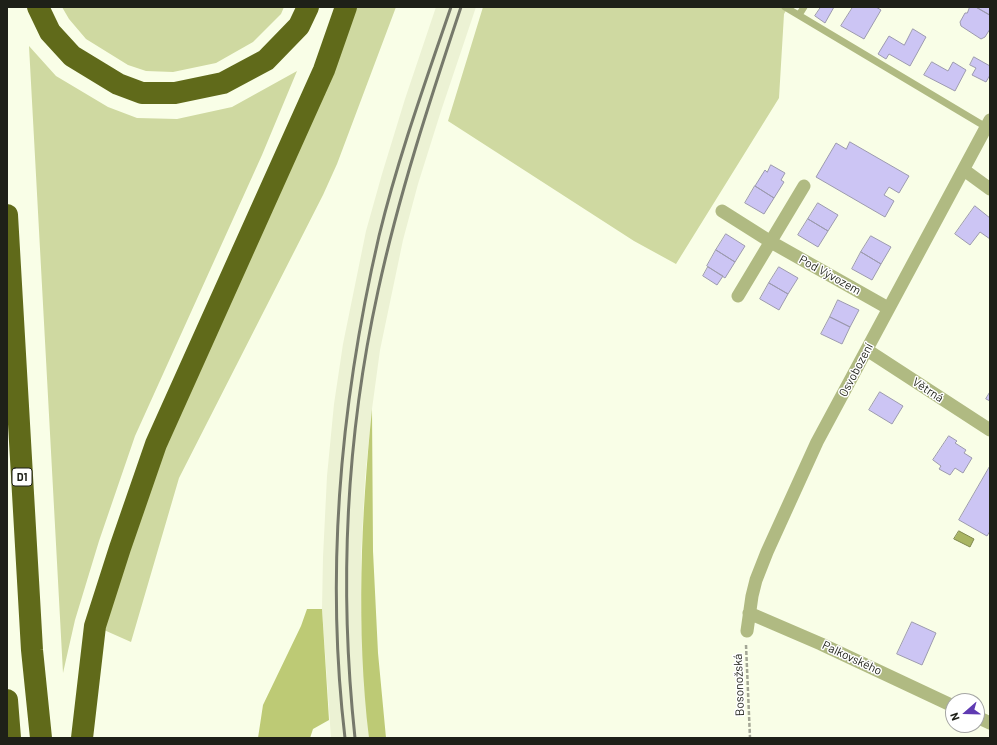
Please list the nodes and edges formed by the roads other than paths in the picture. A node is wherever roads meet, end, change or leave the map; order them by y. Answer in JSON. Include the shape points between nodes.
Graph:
{"nodes":[{"id":1,"x":38,"y":7,"type":"edge"},
{"id":2,"x":308,"y":7,"type":"edge"},
{"id":3,"x":346,"y":7,"type":"edge"},
{"id":4,"x":785,"y":7,"type":"edge"},
{"id":5,"x":804,"y":7,"type":"edge"},
{"id":6,"x":799,"y":16,"type":"junction"},
{"id":7,"x":988,"y":123,"type":"edge"},
{"id":8,"x":964,"y":170,"type":"junction"},
{"id":9,"x":804,"y":186,"type":"dead end"},
{"id":10,"x":990,"y":189,"type":"edge"},
{"id":11,"x":722,"y":211,"type":"dead end"},
{"id":12,"x":7,"y":215,"type":"edge"},
{"id":13,"x":771,"y":242,"type":"junction"},
{"id":14,"x":738,"y":296,"type":"dead end"},
{"id":15,"x":888,"y":308,"type":"junction"},
{"id":16,"x":867,"y":350,"type":"junction"},
{"id":17,"x":990,"y":430,"type":"edge"},
{"id":18,"x":749,"y":613,"type":"junction"},
{"id":19,"x":747,"y":631,"type":"road end"},
{"id":20,"x":7,"y":700,"type":"edge"},
{"id":21,"x":945,"y":702,"type":"edge"},
{"id":22,"x":10,"y":738,"type":"edge"},
{"id":23,"x":41,"y":738,"type":"edge"},
{"id":24,"x":82,"y":738,"type":"edge"}],
"edges":[{"from":1,"to":2,"type":"highway","via":[[50,32],[72,56],[118,84],[142,93],[175,93],[223,83],[266,60],[299,26]]},
{"from":3,"to":24,"type":"highway","via":[[324,70],[156,444],[95,626]]},
{"from":4,"to":6,"type":"lane"},
{"from":5,"to":6,"type":"lane"},
{"from":6,"to":7,"type":"lane"},
{"from":7,"to":8,"type":"street","name":"Osvobození"},
{"from":8,"to":10,"type":"street"},
{"from":8,"to":15,"type":"street","name":"Osvobození"},
{"from":9,"to":13,"type":"street"},
{"from":11,"to":13,"type":"street","name":"Pod Vývozem"},
{"from":12,"to":23,"type":"highway","number":"D1","via":[[32,650]]},
{"from":13,"to":14,"type":"street"},
{"from":13,"to":15,"type":"street","name":"Pod Vývozem"},
{"from":15,"to":16,"type":"street","name":"Osvobození"},
{"from":16,"to":17,"type":"street","name":"Větrná"},
{"from":16,"to":18,"type":"street","name":"Osvobození","via":[[817,442],[767,552],[756,580]]},
{"from":18,"to":19,"type":"street","name":"Osvobození"},
{"from":18,"to":21,"type":"street","name":"Palkovského"},
{"from":20,"to":22,"type":"highway"}]}
